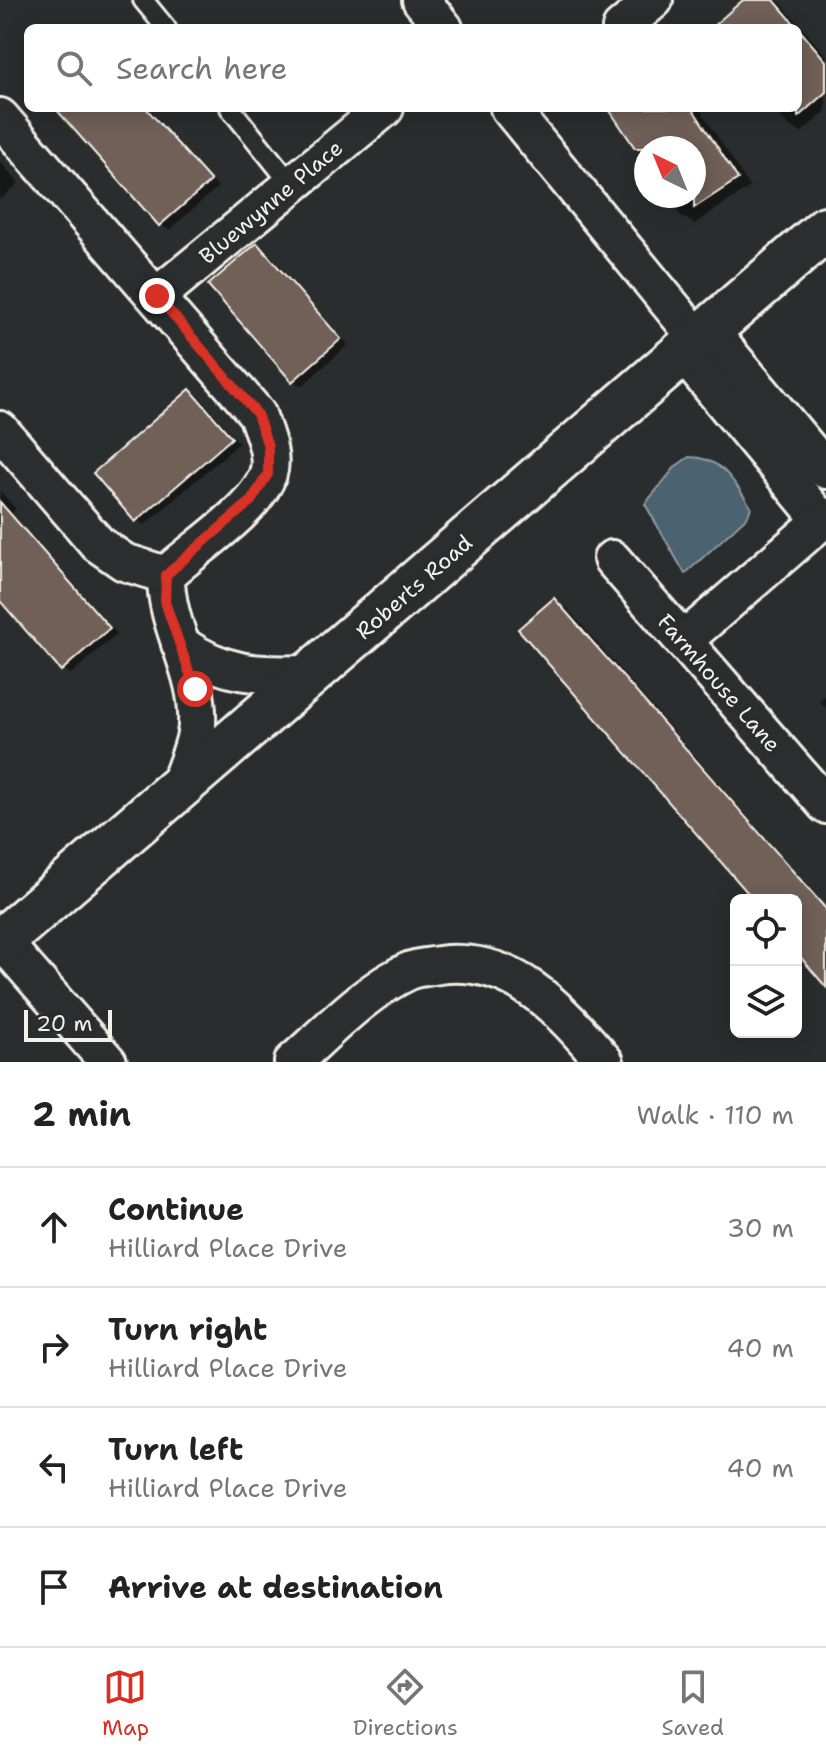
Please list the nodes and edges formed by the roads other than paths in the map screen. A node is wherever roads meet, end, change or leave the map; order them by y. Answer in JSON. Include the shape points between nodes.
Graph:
{"nodes":[{"id":1,"x":143,"y":0,"type":"edge"},
{"id":2,"x":421,"y":0,"type":"edge"},
{"id":3,"x":654,"y":0,"type":"edge"},
{"id":4,"x":163,"y":24,"type":"edge"},
{"id":5,"x":441,"y":24,"type":"edge"},
{"id":6,"x":626,"y":24,"type":"edge"},
{"id":7,"x":233,"y":112,"type":"edge"},
{"id":8,"x":380,"y":112,"type":"edge"},
{"id":9,"x":512,"y":112,"type":"edge"},
{"id":10,"x":0,"y":117,"type":"edge"},
{"id":11,"x":291,"y":184,"type":"junction"},
{"id":12,"x":826,"y":229,"type":"edge"},
{"id":13,"x":157,"y":296,"type":"junction"},
{"id":14,"x":697,"y":342,"type":"junction"},
{"id":15,"x":0,"y":430,"type":"edge"},
{"id":16,"x":826,"y":470,"type":"edge"},
{"id":17,"x":824,"y":519,"type":"edge"},
{"id":18,"x":612,"y":559,"type":"dead end"},
{"id":19,"x":166,"y":575,"type":"junction"},
{"id":20,"x":683,"y":641,"type":"junction"},
{"id":21,"x":180,"y":644,"type":"junction"},
{"id":22,"x":314,"y":674,"type":"junction"},
{"id":23,"x":178,"y":789,"type":"junction"},
{"id":24,"x":826,"y":805,"type":"edge"},
{"id":25,"x":1,"y":941,"type":"edge"},
{"id":26,"x":108,"y":1062,"type":"edge"},
{"id":27,"x":293,"y":1062,"type":"edge"},
{"id":28,"x":605,"y":1062,"type":"edge"}],
"edges":[{"from":1,"to":4,"type":"lane"},
{"from":2,"to":5,"type":"street"},
{"from":3,"to":6,"type":"street"},
{"from":7,"to":11,"type":"lane"},
{"from":8,"to":11,"type":"street","name":"Bluewynne Place"},
{"from":9,"to":14,"type":"street"},
{"from":10,"to":13,"type":"street"},
{"from":11,"to":13,"type":"street","name":"Bluewynne Place"},
{"from":12,"to":14,"type":"main road","name":"Roberts Road"},
{"from":13,"to":19,"type":"street","via":[[257,414],[268,446],[268,474],[251,501]]},
{"from":14,"to":16,"type":"street"},
{"from":14,"to":17,"type":"street"},
{"from":14,"to":22,"type":"main road","name":"Roberts Road"},
{"from":15,"to":19,"type":"street","via":[[98,544],[124,562]]},
{"from":17,"to":20,"type":"street"},
{"from":18,"to":20,"type":"street","name":"Farmhouse Lane"},
{"from":19,"to":21,"type":"street","via":[[165,602]]},
{"from":20,"to":24,"type":"street","name":"Farmhouse Lane"},
{"from":21,"to":22,"type":"street","via":[[224,669],[255,675]]},
{"from":21,"to":23,"type":"street","via":[[195,689],[198,726]]},
{"from":22,"to":23,"type":"main road","name":"Roberts Road"},
{"from":23,"to":25,"type":"main road","name":"Roberts Road"},
{"from":25,"to":26,"type":"street"},
{"from":27,"to":28,"type":"street","via":[[410,969],[460,963],[515,976],[560,1009]]}]}
